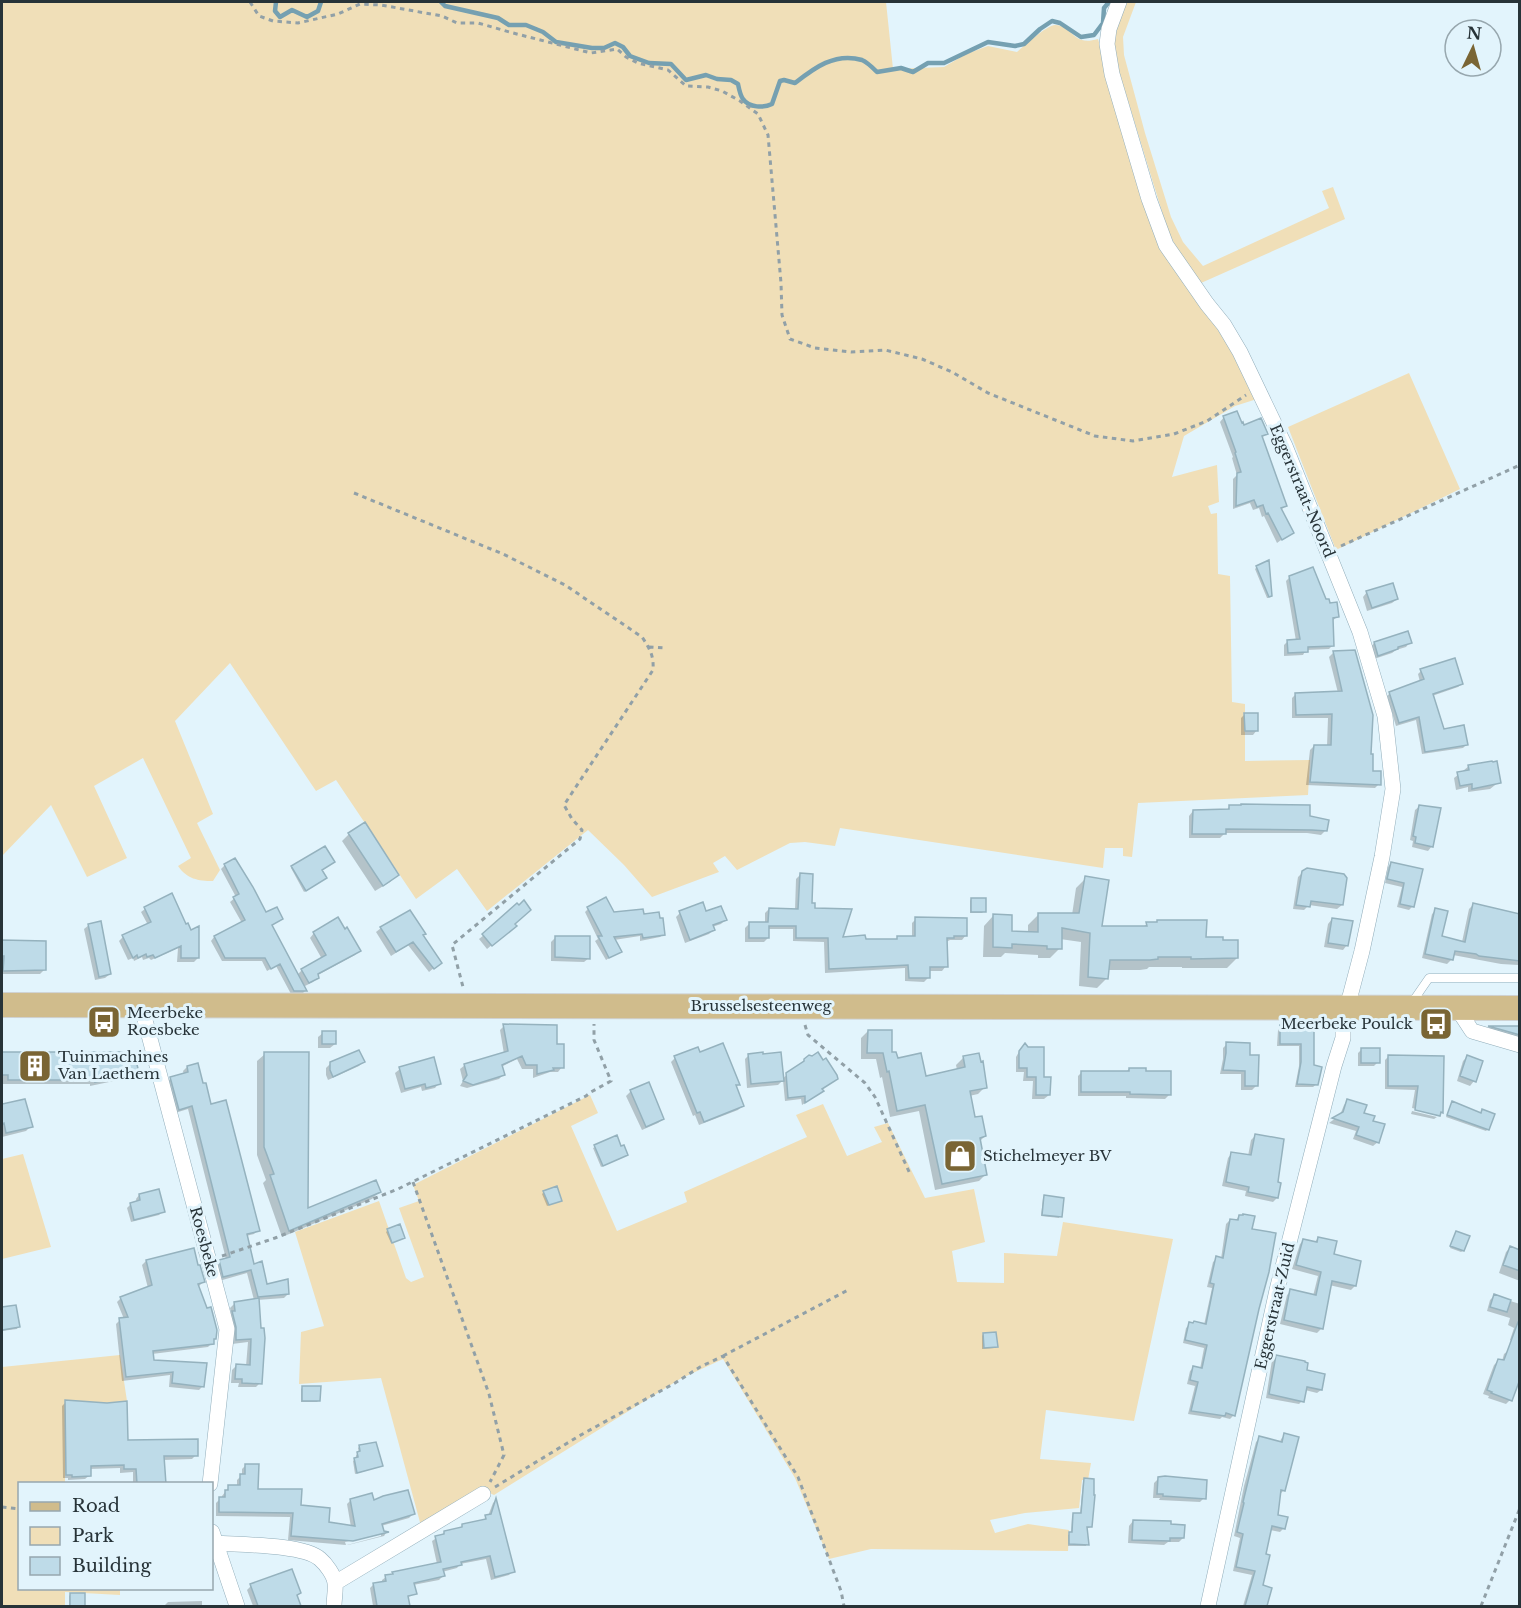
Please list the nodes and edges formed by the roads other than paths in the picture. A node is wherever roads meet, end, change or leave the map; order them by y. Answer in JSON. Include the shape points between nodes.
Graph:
{"nodes":[{"id":1,"x":1119,"y":4,"type":"edge"},
{"id":2,"x":1520,"y":978,"type":"edge"},
{"id":3,"x":2,"y":1005,"type":"edge"},
{"id":4,"x":141,"y":1005,"type":"junction"},
{"id":5,"x":1348,"y":1007,"type":"junction"},
{"id":6,"x":1409,"y":1008,"type":"junction"},
{"id":7,"x":1457,"y":1008,"type":"junction"},
{"id":8,"x":1520,"y":1008,"type":"edge"},
{"id":9,"x":1520,"y":1045,"type":"edge"},
{"id":10,"x":210,"y":1482,"type":"edge"},
{"id":11,"x":483,"y":1494,"type":"road end"},
{"id":12,"x":213,"y":1538,"type":"edge"},
{"id":13,"x":335,"y":1583,"type":"junction"},
{"id":14,"x":237,"y":1606,"type":"edge"},
{"id":15,"x":334,"y":1606,"type":"edge"},
{"id":16,"x":1208,"y":1606,"type":"edge"}],
"edges":[{"from":1,"to":5,"type":"street","name":"Eggerstraat-Noord","via":[[1107,44],[1112,74],[1166,245],[1240,352],[1285,446],[1360,632],[1385,716],[1393,789]]},
{"from":2,"to":6,"type":"lane","via":[[1429,978]]},
{"from":3,"to":4,"type":"main road","name":"Brusselsesteenweg"},
{"from":4,"to":5,"type":"main road","name":"Brusselsesteenweg"},
{"from":4,"to":10,"type":"street","name":"Roesbeke","via":[[227,1329]]},
{"from":5,"to":6,"type":"main road","name":"Brusselsesteenweg"},
{"from":5,"to":16,"type":"street","name":"Eggerstraat-Zuid","via":[[1277,1290]]},
{"from":6,"to":7,"type":"main road","name":"Brusselsesteenweg"},
{"from":7,"to":8,"type":"main road","name":"Brusselsesteenweg"},
{"from":7,"to":9,"type":"street","via":[[1472,1031]]},
{"from":11,"to":13,"type":"street"},
{"from":12,"to":13,"type":"street","via":[[305,1552],[320,1558]]},
{"from":12,"to":14,"type":"street"},
{"from":13,"to":15,"type":"street"}]}
